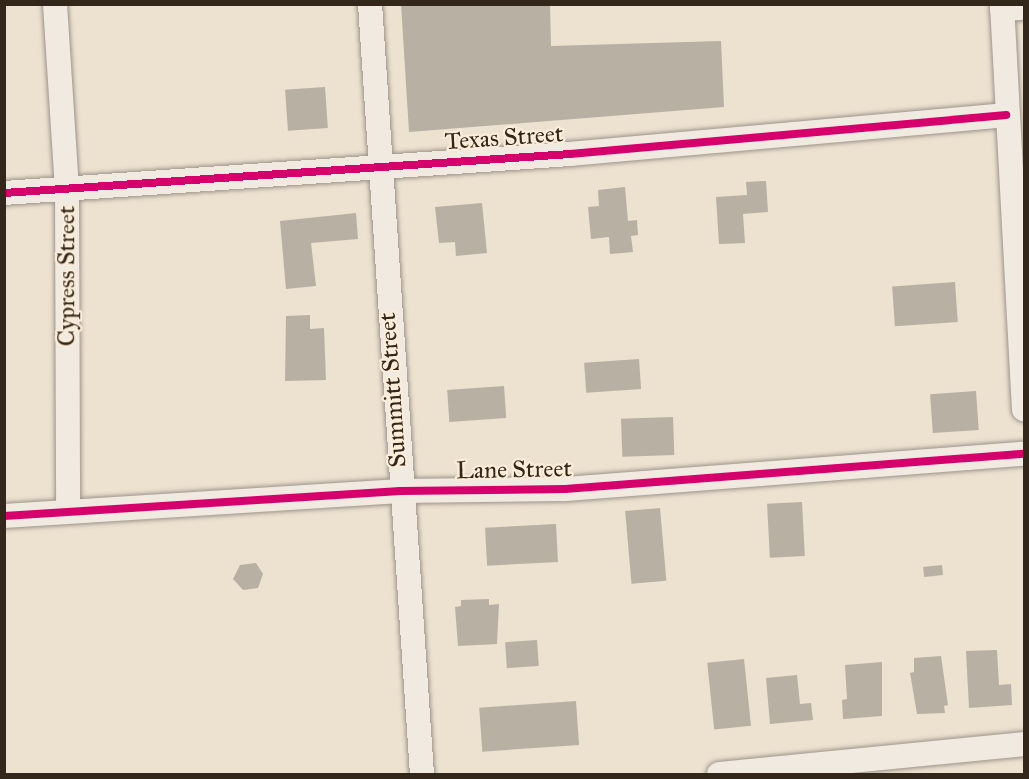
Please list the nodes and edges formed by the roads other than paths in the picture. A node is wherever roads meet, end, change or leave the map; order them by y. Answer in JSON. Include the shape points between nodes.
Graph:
{"nodes":[{"id":1,"x":55,"y":4,"type":"edge"},
{"id":2,"x":370,"y":4,"type":"edge"},
{"id":3,"x":1009,"y":7,"type":"edge"},
{"id":4,"x":1006,"y":115,"type":"junction"},
{"id":5,"x":378,"y":166,"type":"junction"},
{"id":6,"x":67,"y":188,"type":"junction"},
{"id":7,"x":4,"y":193,"type":"edge"},
{"id":8,"x":1022,"y":338,"type":"edge"},
{"id":9,"x":1024,"y":409,"type":"edge"},
{"id":10,"x":1024,"y":454,"type":"edge"},
{"id":11,"x":400,"y":491,"type":"junction"},
{"id":12,"x":68,"y":511,"type":"junction"},
{"id":13,"x":4,"y":516,"type":"edge"},
{"id":14,"x":1024,"y":744,"type":"edge"},
{"id":15,"x":422,"y":774,"type":"edge"},
{"id":16,"x":719,"y":774,"type":"edge"}],
"edges":[{"from":1,"to":6,"type":"street","name":"Cypress Street"},
{"from":2,"to":5,"type":"street","name":"Summitt Street"},
{"from":3,"to":4,"type":"street"},
{"from":4,"to":5,"type":"street","name":"Texas Street"},
{"from":4,"to":8,"type":"street"},
{"from":5,"to":6,"type":"street","name":"Texas Street"},
{"from":5,"to":11,"type":"street","name":"Summitt Street"},
{"from":6,"to":7,"type":"street","name":"Texas Street"},
{"from":6,"to":12,"type":"street","name":"Cypress Street"},
{"from":8,"to":9,"type":"street"},
{"from":10,"to":11,"type":"street","name":"Lane Street","via":[[565,489]]},
{"from":11,"to":12,"type":"street","name":"Lane Street"},
{"from":11,"to":15,"type":"street","name":"Summitt Street"},
{"from":12,"to":13,"type":"street","name":"Lane Street"},
{"from":14,"to":16,"type":"street"}]}
